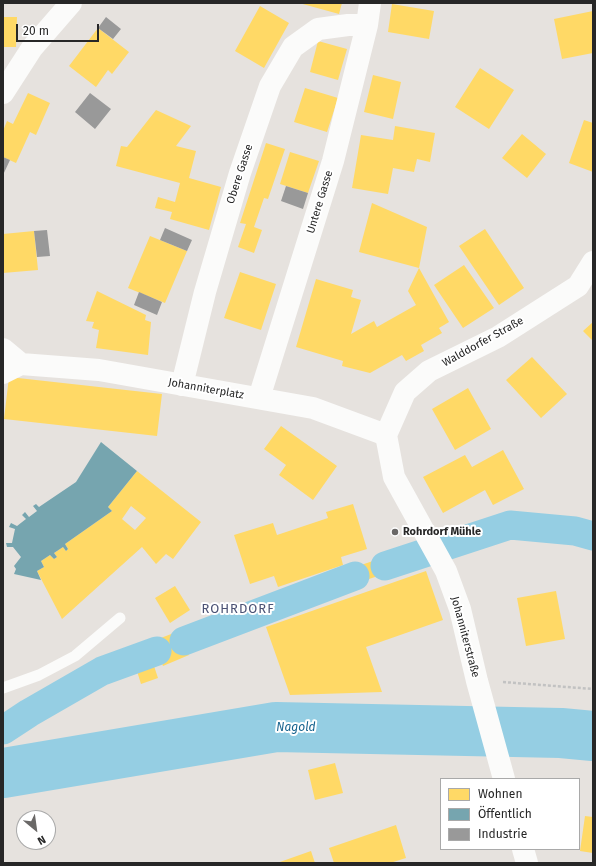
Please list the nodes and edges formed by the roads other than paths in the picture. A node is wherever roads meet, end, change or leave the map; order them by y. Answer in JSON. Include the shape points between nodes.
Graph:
{"nodes":[{"id":1,"x":70,"y":3,"type":"edge"},
{"id":2,"x":370,"y":3,"type":"edge"},
{"id":3,"x":367,"y":25,"type":"junction"},
{"id":4,"x":3,"y":93,"type":"edge"},
{"id":5,"x":593,"y":262,"type":"edge"},
{"id":6,"x":3,"y":349,"type":"edge"},
{"id":7,"x":12,"y":369,"type":"edge"},
{"id":8,"x":182,"y":385,"type":"junction"},
{"id":9,"x":259,"y":398,"type":"junction"},
{"id":10,"x":386,"y":434,"type":"junction"},
{"id":11,"x":120,"y":618,"type":"dead end"},
{"id":12,"x":3,"y":688,"type":"edge"},
{"id":13,"x":504,"y":778,"type":"edge"},
{"id":14,"x":523,"y":850,"type":"edge"},
{"id":15,"x":527,"y":863,"type":"edge"}],
"edges":[{"from":1,"to":4,"type":"street","via":[[32,48]]},
{"from":2,"to":3,"type":"street","name":"Untere Gasse"},
{"from":3,"to":8,"type":"street","name":"Obere Gasse","via":[[348,24],[318,29],[293,47],[270,86],[205,292]]},
{"from":3,"to":9,"type":"street","name":"Untere Gasse","via":[[333,162]]},
{"from":5,"to":10,"type":"street","name":"Walddorfer Straße","via":[[578,286],[498,337],[429,371],[405,392]]},
{"from":6,"to":7,"type":"street"},
{"from":7,"to":8,"type":"street","name":"Johanniterplatz","via":[[99,370]]},
{"from":8,"to":9,"type":"street","name":"Johanniterplatz"},
{"from":9,"to":10,"type":"street","name":"Johanniterplatz","via":[[313,408]]},
{"from":10,"to":13,"type":"street","name":"Johanniterstraße","via":[[394,477],[446,571],[460,609]]},
{"from":11,"to":12,"type":"lane","via":[[75,656],[40,676]]},
{"from":14,"to":15,"type":"street"}]}
